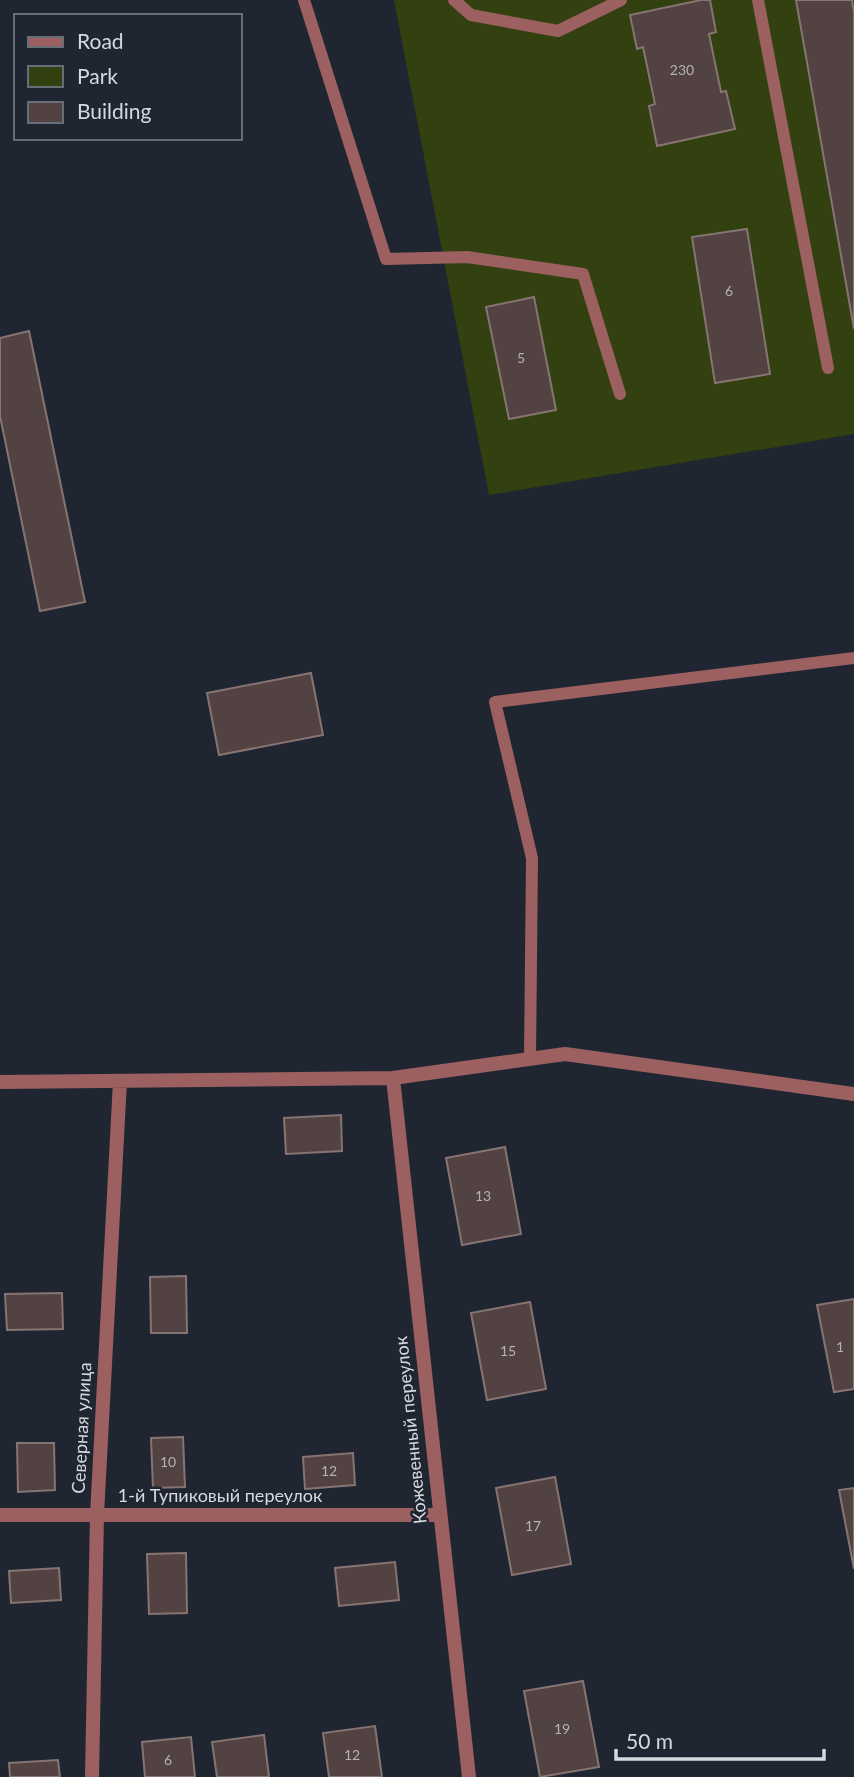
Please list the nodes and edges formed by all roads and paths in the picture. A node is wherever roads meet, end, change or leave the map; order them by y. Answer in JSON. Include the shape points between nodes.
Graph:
{"nodes":[{"id":1,"x":304,"y":0,"type":"edge"},
{"id":2,"x":454,"y":0,"type":"edge"},
{"id":3,"x":621,"y":0,"type":"edge"},
{"id":4,"x":758,"y":0,"type":"edge"},
{"id":5,"x":828,"y":368,"type":"dead end"},
{"id":6,"x":620,"y":394,"type":"dead end"},
{"id":7,"x":854,"y":658,"type":"edge"},
{"id":8,"x":530,"y":1059,"type":"junction"},
{"id":9,"x":393,"y":1078,"type":"junction"},
{"id":10,"x":120,"y":1081,"type":"junction"},
{"id":11,"x":0,"y":1082,"type":"edge"},
{"id":12,"x":854,"y":1094,"type":"edge"},
{"id":13,"x":0,"y":1515,"type":"edge"},
{"id":14,"x":97,"y":1515,"type":"junction"},
{"id":15,"x":440,"y":1515,"type":"junction"},
{"id":16,"x":92,"y":1777,"type":"edge"},
{"id":17,"x":469,"y":1777,"type":"edge"}],
"edges":[{"from":1,"to":6,"type":"lane","via":[[386,259],[467,257],[583,274]]},
{"from":2,"to":3,"type":"lane","via":[[471,15],[558,31]]},
{"from":4,"to":5,"type":"lane"},
{"from":7,"to":8,"type":"lane","via":[[495,702],[532,858]]},
{"from":8,"to":9,"type":"street"},
{"from":8,"to":12,"type":"street","via":[[565,1054]]},
{"from":9,"to":10,"type":"street"},
{"from":9,"to":15,"type":"street","name":"Кожевенный переулок"},
{"from":10,"to":11,"type":"street"},
{"from":10,"to":14,"type":"street","name":"Северная улица"},
{"from":13,"to":14,"type":"street","name":"1-й Тупиковый переулок"},
{"from":14,"to":15,"type":"street","name":"1-й Тупиковый переулок"},
{"from":14,"to":16,"type":"street","name":"Северная улица"},
{"from":15,"to":17,"type":"street","name":"Кожевенный переулок"}]}
